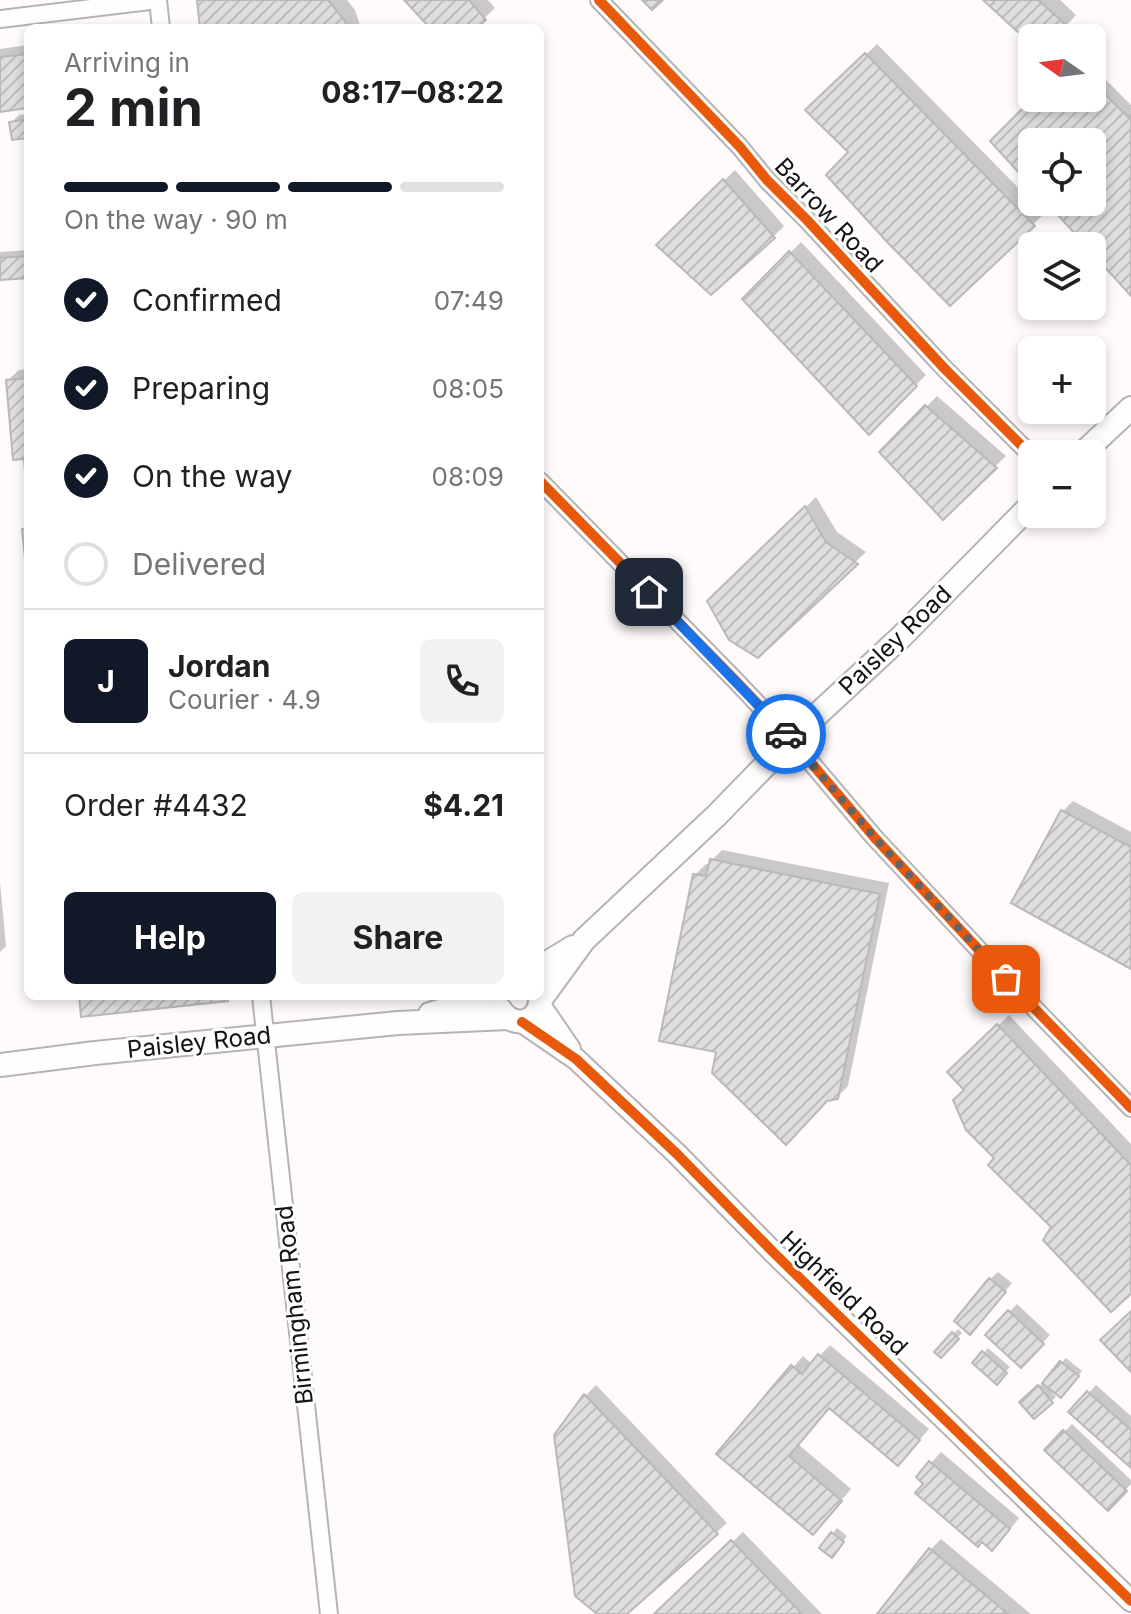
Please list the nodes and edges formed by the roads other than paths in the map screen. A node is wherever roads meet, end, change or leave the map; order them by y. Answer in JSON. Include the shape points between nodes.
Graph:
{"nodes":[{"id":1,"x":158,"y":0,"type":"edge"},
{"id":2,"x":599,"y":0,"type":"edge"},
{"id":3,"x":0,"y":19,"type":"edge"},
{"id":4,"x":161,"y":24,"type":"edge"},
{"id":5,"x":1131,"y":408,"type":"edge"},
{"id":6,"x":1097,"y":440,"type":"edge"},
{"id":7,"x":1018,"y":442,"type":"edge"},
{"id":8,"x":544,"y":485,"type":"edge"},
{"id":9,"x":1018,"y":518,"type":"edge"},
{"id":10,"x":791,"y":739,"type":"junction"},
{"id":11,"x":584,"y":940,"type":"junction"},
{"id":12,"x":544,"y":965,"type":"edge"},
{"id":13,"x":544,"y":995,"type":"edge"},
{"id":14,"x":261,"y":1000,"type":"edge"},
{"id":15,"x":476,"y":1000,"type":"edge"},
{"id":16,"x":499,"y":1000,"type":"edge"},
{"id":17,"x":540,"y":1000,"type":"edge"},
{"id":18,"x":514,"y":1020,"type":"junction"},
{"id":19,"x":398,"y":1023,"type":"junction"},
{"id":20,"x":264,"y":1036,"type":"junction"},
{"id":21,"x":576,"y":1059,"type":"junction"},
{"id":22,"x":0,"y":1065,"type":"edge"},
{"id":23,"x":1131,"y":1108,"type":"edge"},
{"id":24,"x":1131,"y":1601,"type":"edge"},
{"id":25,"x":329,"y":1614,"type":"edge"}],
"edges":[{"from":1,"to":3,"type":"street"},
{"from":1,"to":4,"type":"street"},
{"from":2,"to":7,"type":"street","name":"Barrow Road"},
{"from":5,"to":6,"type":"main road"},
{"from":8,"to":10,"type":"street"},
{"from":9,"to":10,"type":"main road","name":"Paisley Road"},
{"from":10,"to":11,"type":"main road","name":"Paisley Road"},
{"from":10,"to":23,"type":"street","via":[[893,858]]},
{"from":11,"to":12,"type":"main road","name":"Paisley Road"},
{"from":11,"to":13,"type":"main road","name":"Paisley Road"},
{"from":14,"to":20,"type":"street","name":"Birmingham Road"},
{"from":15,"to":19,"type":"main road","name":"Paisley Road"},
{"from":16,"to":18,"type":"main road"},
{"from":17,"to":18,"type":"main road","name":"Paisley Road","via":[[534,1016]]},
{"from":17,"to":21,"type":"street","name":"Highfield Road"},
{"from":18,"to":19,"type":"main road","name":"Paisley Road"},
{"from":18,"to":21,"type":"street","name":"Highfield Road"},
{"from":19,"to":20,"type":"main road","name":"Paisley Road"},
{"from":20,"to":22,"type":"main road","name":"Paisley Road"},
{"from":20,"to":25,"type":"street","name":"Birmingham Road"},
{"from":21,"to":24,"type":"street","name":"Highfield Road"}]}
